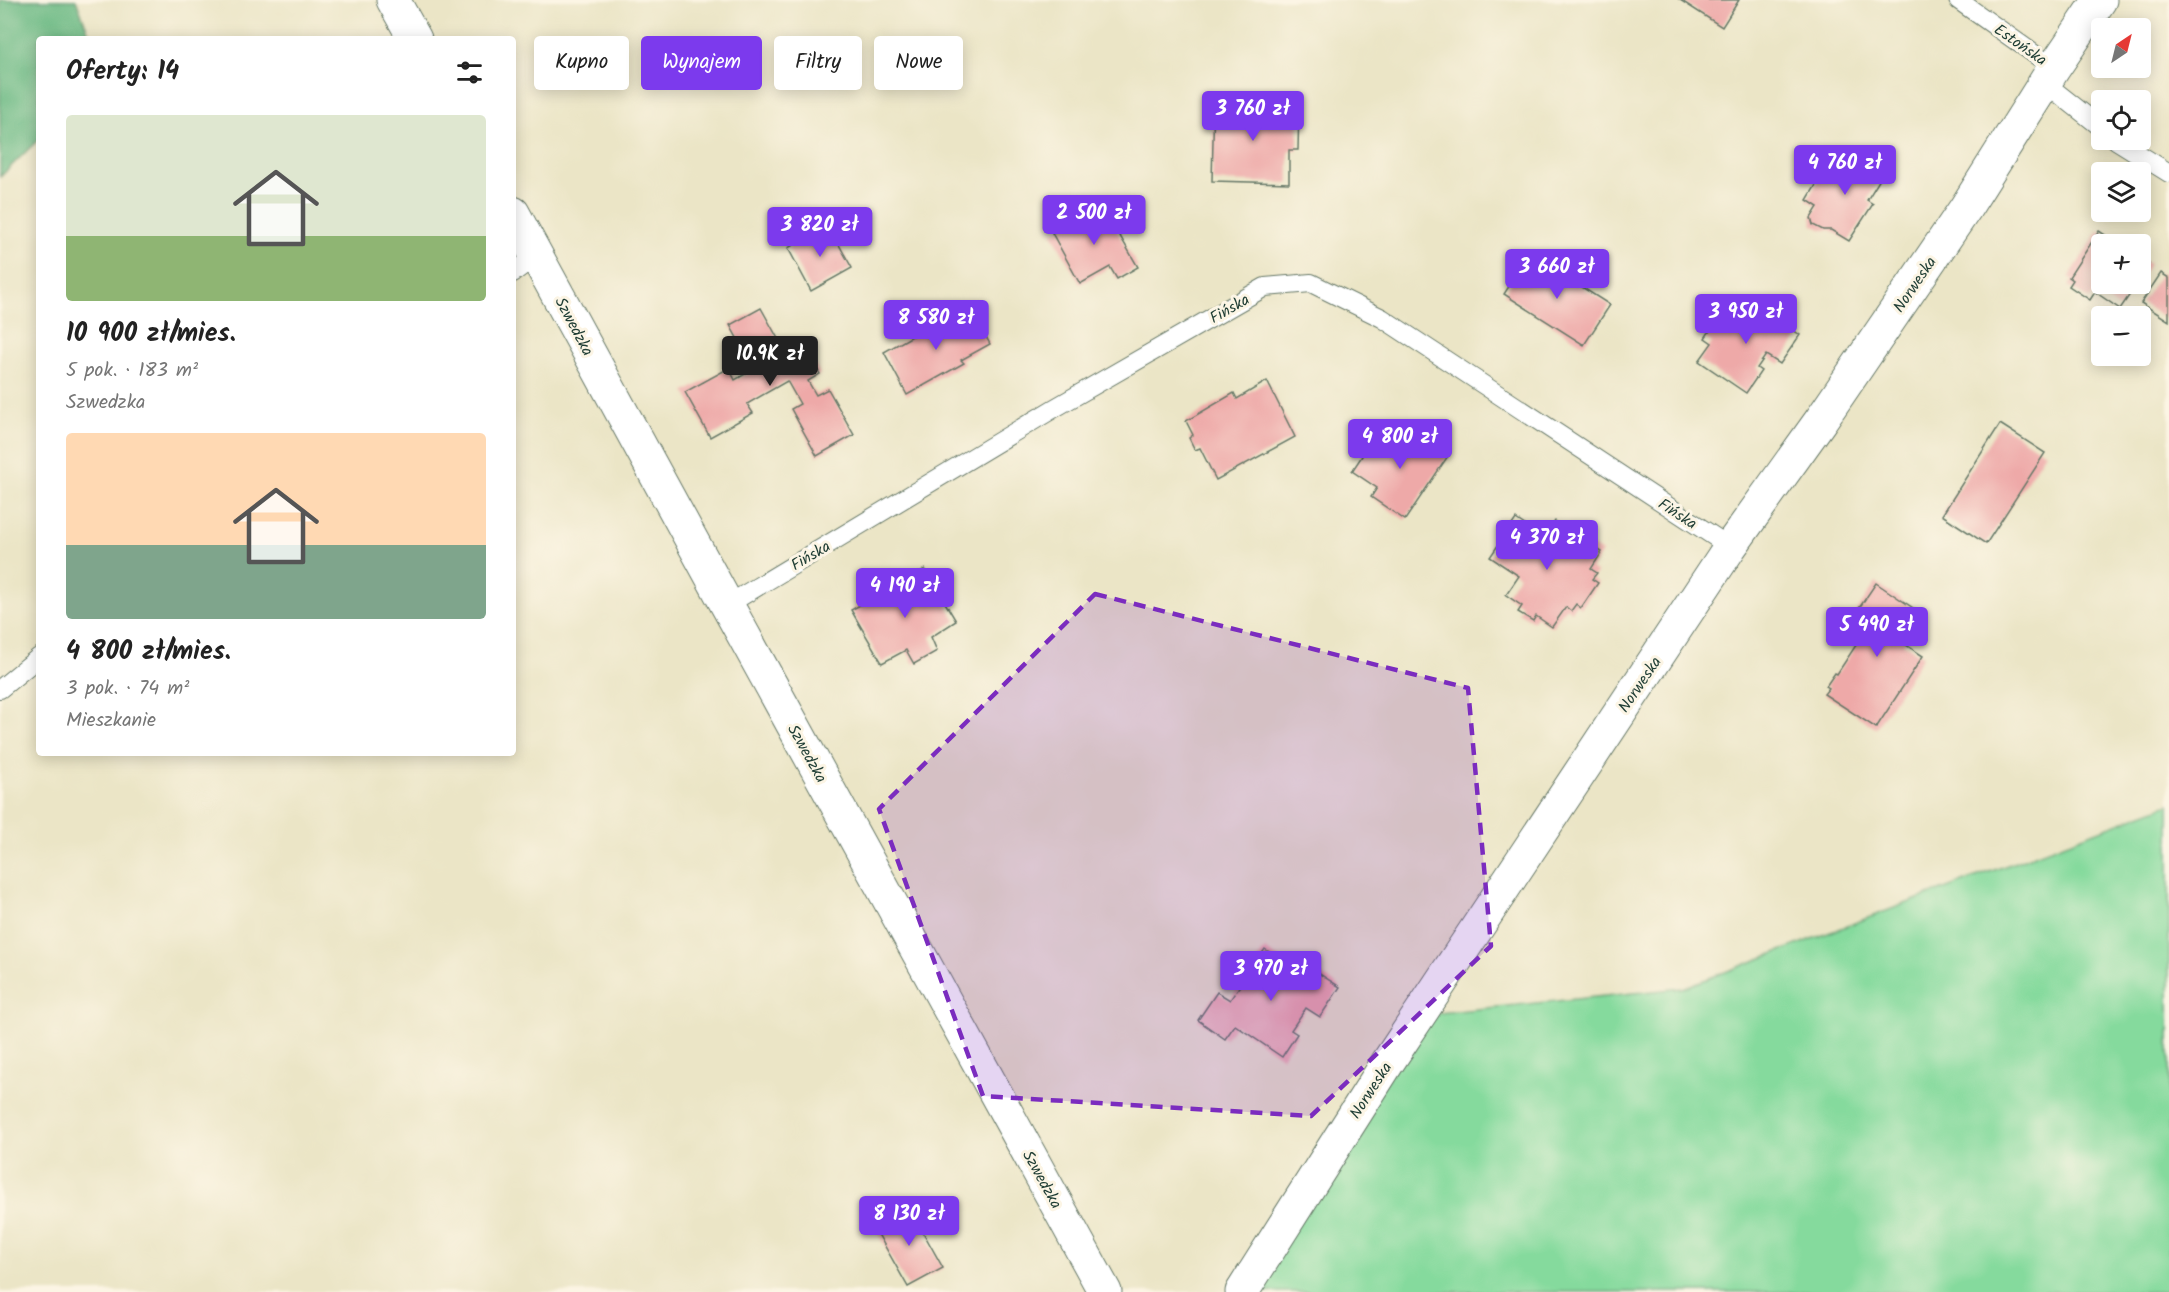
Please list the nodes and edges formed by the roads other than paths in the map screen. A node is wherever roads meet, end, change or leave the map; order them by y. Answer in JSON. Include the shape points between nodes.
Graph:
{"nodes":[{"id":1,"x":393,"y":0,"type":"edge"},
{"id":2,"x":1958,"y":0,"type":"edge"},
{"id":3,"x":2100,"y":0,"type":"edge"},
{"id":4,"x":413,"y":36,"type":"edge"},
{"id":5,"x":2049,"y":75,"type":"junction"},
{"id":6,"x":2091,"y":117,"type":"edge"},
{"id":7,"x":2132,"y":150,"type":"edge"},
{"id":8,"x":2169,"y":173,"type":"edge"},
{"id":9,"x":516,"y":226,"type":"edge"},
{"id":10,"x":525,"y":264,"type":"edge"},
{"id":11,"x":1730,"y":547,"type":"junction"},
{"id":12,"x":727,"y":605,"type":"junction"},
{"id":13,"x":36,"y":659,"type":"edge"},
{"id":14,"x":0,"y":689,"type":"edge"},
{"id":15,"x":1105,"y":1292,"type":"edge"},
{"id":16,"x":1242,"y":1292,"type":"edge"}],
"edges":[{"from":1,"to":4,"type":"street"},
{"from":2,"to":5,"type":"lane","name":"Estońska"},
{"from":3,"to":5,"type":"street","name":"Norweska"},
{"from":5,"to":6,"type":"lane"},
{"from":5,"to":11,"type":"street","name":"Norweska","via":[[1921,275]]},
{"from":7,"to":8,"type":"lane"},
{"from":9,"to":10,"type":"street","name":"Szwedzka"},
{"from":10,"to":12,"type":"street","name":"Szwedzka"},
{"from":11,"to":12,"type":"lane","name":"Fińska","via":[[1382,318],[1311,283],[1265,287]]},
{"from":11,"to":16,"type":"street","name":"Norweska","via":[[1388,1062]]},
{"from":12,"to":15,"type":"street","name":"Szwedzka"},
{"from":13,"to":14,"type":"lane"}]}
